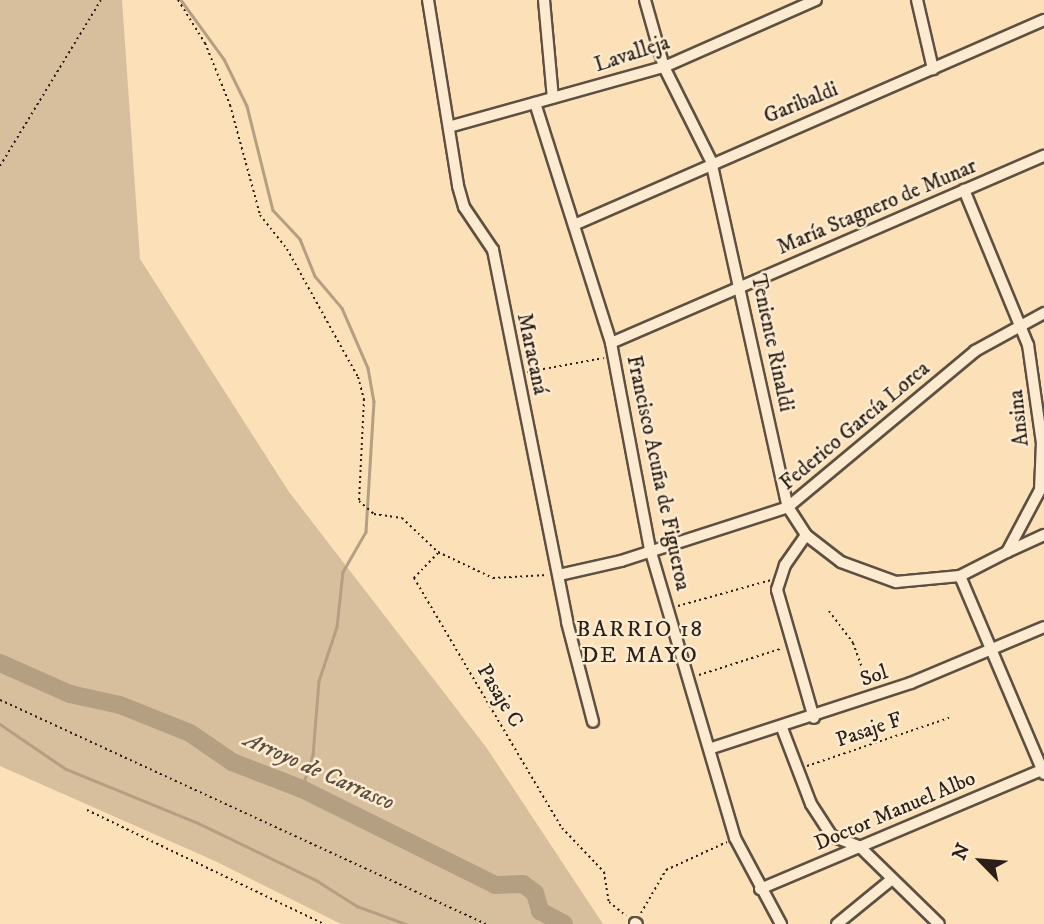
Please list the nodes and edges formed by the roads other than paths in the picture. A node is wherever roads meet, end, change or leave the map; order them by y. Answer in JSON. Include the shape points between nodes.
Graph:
{"nodes":[{"id":1,"x":428,"y":0,"type":"edge"},
{"id":2,"x":544,"y":0,"type":"edge"},
{"id":3,"x":645,"y":0,"type":"edge"},
{"id":4,"x":816,"y":0,"type":"edge"},
{"id":5,"x":917,"y":0,"type":"edge"},
{"id":6,"x":1044,"y":20,"type":"edge"},
{"id":7,"x":664,"y":67,"type":"junction"},
{"id":8,"x":933,"y":69,"type":"junction"},
{"id":9,"x":553,"y":98,"type":"junction"},
{"id":10,"x":535,"y":103,"type":"junction"},
{"id":11,"x":452,"y":126,"type":"junction"},
{"id":12,"x":1044,"y":156,"type":"edge"},
{"id":13,"x":711,"y":161,"type":"junction"},
{"id":14,"x":964,"y":190,"type":"junction"},
{"id":15,"x":574,"y":225,"type":"junction"},
{"id":16,"x":741,"y":287,"type":"junction"},
{"id":17,"x":1044,"y":313,"type":"edge"},
{"id":18,"x":1020,"y":323,"type":"junction"},
{"id":19,"x":611,"y":343,"type":"junction"},
{"id":20,"x":1042,"y":492,"type":"edge"},
{"id":21,"x":788,"y":507,"type":"junction"},
{"id":22,"x":806,"y":535,"type":"junction"},
{"id":23,"x":1044,"y":535,"type":"edge"},
{"id":24,"x":650,"y":549,"type":"junction"},
{"id":25,"x":1007,"y":552,"type":"junction"},
{"id":26,"x":559,"y":575,"type":"junction"},
{"id":27,"x":960,"y":576,"type":"junction"},
{"id":28,"x":1044,"y":627,"type":"edge"},
{"id":29,"x":990,"y":650,"type":"junction"},
{"id":30,"x":814,"y":718,"type":"junction"},
{"id":31,"x":593,"y":722,"type":"dead end"},
{"id":32,"x":782,"y":728,"type":"junction"},
{"id":33,"x":712,"y":748,"type":"junction"},
{"id":34,"x":1043,"y":771,"type":"edge"},
{"id":35,"x":860,"y":847,"type":"junction"},
{"id":36,"x":892,"y":879,"type":"junction"},
{"id":37,"x":760,"y":889,"type":"junction"},
{"id":38,"x":839,"y":923,"type":"edge"},
{"id":39,"x":781,"y":924,"type":"edge"},
{"id":40,"x":939,"y":924,"type":"edge"}],
"edges":[{"from":1,"to":11,"type":"street","name":"Maracaná"},
{"from":2,"to":9,"type":"street"},
{"from":3,"to":7,"type":"street","name":"Teniente Rinaldi"},
{"from":4,"to":7,"type":"street","name":"Lavalleja"},
{"from":5,"to":8,"type":"street"},
{"from":6,"to":8,"type":"street","name":"Garibaldi"},
{"from":7,"to":9,"type":"street","name":"Lavalleja"},
{"from":7,"to":13,"type":"street","name":"Teniente Rinaldi"},
{"from":8,"to":13,"type":"street","name":"Garibaldi"},
{"from":9,"to":10,"type":"street","name":"Lavalleja"},
{"from":10,"to":11,"type":"street","name":"Lavalleja"},
{"from":10,"to":15,"type":"street","name":"Francisco Acuña de Figueroa"},
{"from":11,"to":26,"type":"street","name":"Maracaná","via":[[464,207],[493,250]]},
{"from":12,"to":14,"type":"street","name":"María Stagnero de Munar"},
{"from":13,"to":15,"type":"street","name":"Garibaldi"},
{"from":13,"to":16,"type":"street","name":"Teniente Rinaldi"},
{"from":14,"to":16,"type":"street","name":"María Stagnero de Munar"},
{"from":14,"to":18,"type":"street","name":"Ansina"},
{"from":15,"to":19,"type":"street","name":"Francisco Acuña de Figueroa"},
{"from":16,"to":19,"type":"street","name":"María Stagnero de Munar"},
{"from":16,"to":21,"type":"street","name":"Teniente Rinaldi"},
{"from":17,"to":18,"type":"street","name":"Federico García Lorca"},
{"from":18,"to":20,"type":"street","name":"Ansina","via":[[1039,409]]},
{"from":18,"to":21,"type":"street","name":"Federico García Lorca","via":[[975,351]]},
{"from":19,"to":24,"type":"street","name":"Francisco Acuña de Figueroa"},
{"from":20,"to":25,"type":"street","name":"Ansina"},
{"from":21,"to":22,"type":"street","name":"Teniente Rinaldi"},
{"from":21,"to":24,"type":"street","name":"Federico García Lorca"},
{"from":22,"to":27,"type":"street","name":"Teniente Rinaldi","via":[[869,575],[917,583]]},
{"from":22,"to":30,"type":"street","via":[[778,578],[791,645]]},
{"from":23,"to":25,"type":"street"},
{"from":24,"to":26,"type":"street","name":"Federico García Lorca"},
{"from":24,"to":33,"type":"street","name":"Francisco Acuña de Figueroa"},
{"from":25,"to":27,"type":"street"},
{"from":26,"to":31,"type":"street","name":"Maracaná"},
{"from":27,"to":29,"type":"street"},
{"from":28,"to":29,"type":"street","name":"Sol"},
{"from":29,"to":30,"type":"street","name":"Sol"},
{"from":29,"to":34,"type":"street"},
{"from":30,"to":32,"type":"street","name":"Sol"},
{"from":32,"to":33,"type":"street","name":"Sol"},
{"from":32,"to":35,"type":"street","via":[[797,769],[832,836]]},
{"from":33,"to":37,"type":"street","name":"Francisco Acuña de Figueroa","via":[[735,838]]},
{"from":34,"to":35,"type":"street","name":"Doctor Manuel Albo"},
{"from":35,"to":36,"type":"street"},
{"from":35,"to":37,"type":"street","name":"Doctor Manuel Albo"},
{"from":36,"to":38,"type":"street"},
{"from":36,"to":40,"type":"street"},
{"from":37,"to":39,"type":"street","name":"Francisco Acuña de Figueroa"}]}
